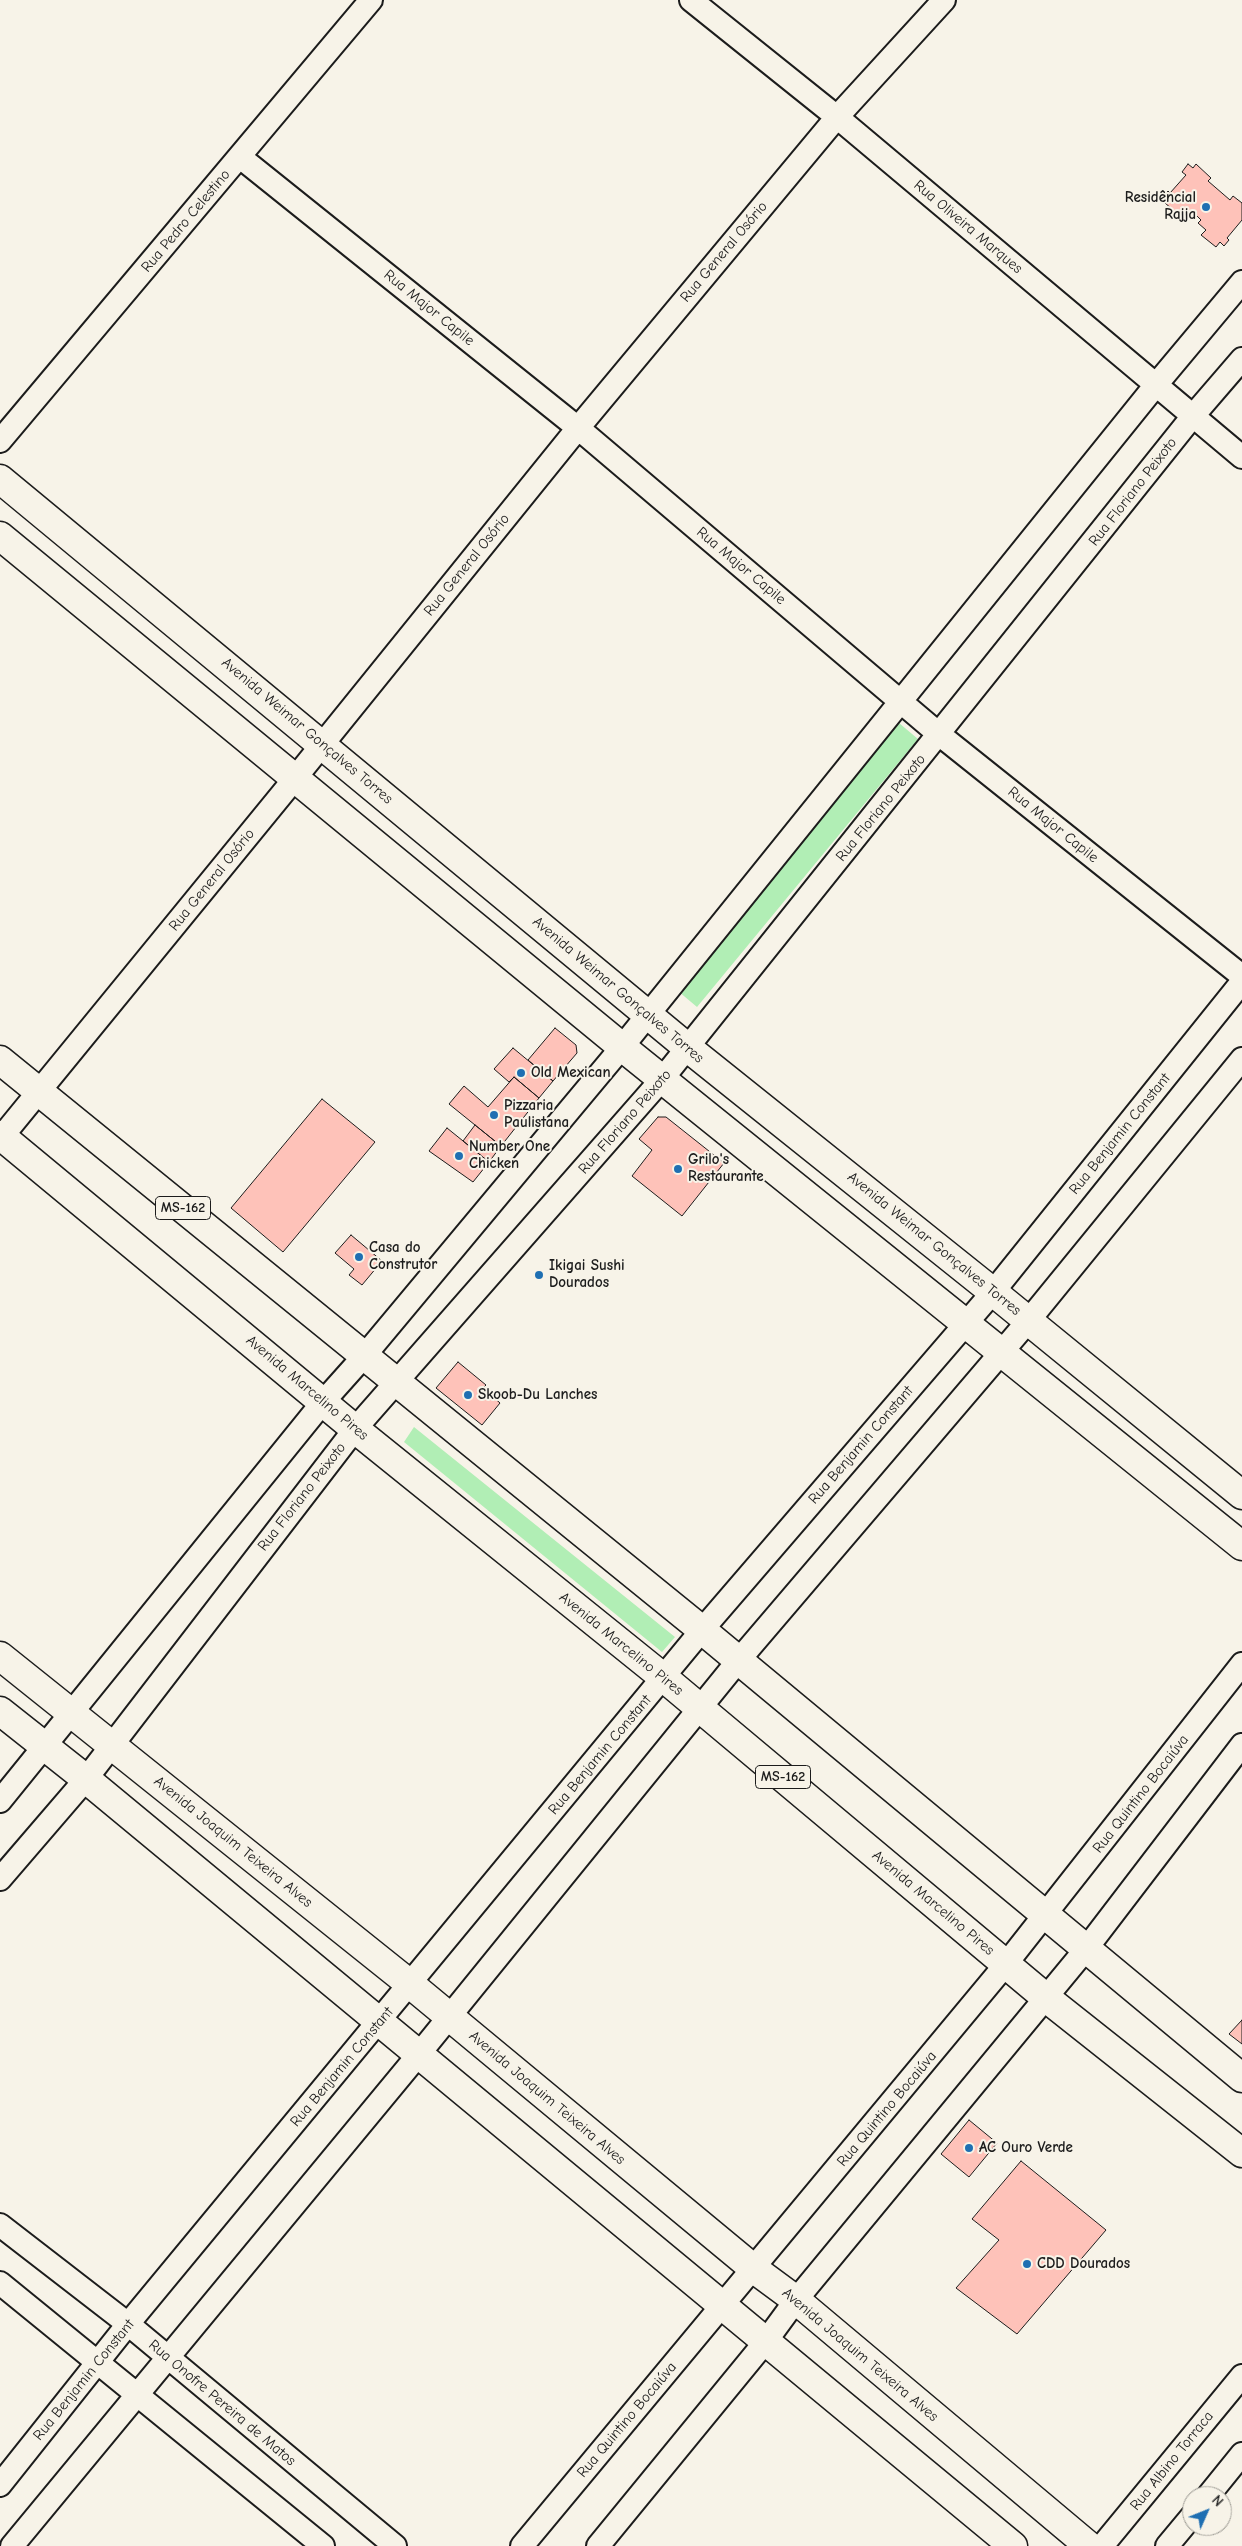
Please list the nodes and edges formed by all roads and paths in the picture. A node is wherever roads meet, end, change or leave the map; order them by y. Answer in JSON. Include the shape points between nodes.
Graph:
{"nodes":[{"id":1,"x":371,"y":0,"type":"edge"},
{"id":2,"x":692,"y":0,"type":"edge"},
{"id":3,"x":944,"y":0,"type":"edge"},
{"id":4,"x":837,"y":116,"type":"junction"},
{"id":5,"x":240,"y":156,"type":"junction"},
{"id":6,"x":1242,"y":282,"type":"edge"},
{"id":7,"x":1242,"y":358,"type":"edge"},
{"id":8,"x":1154,"y":386,"type":"junction"},
{"id":9,"x":1192,"y":417,"type":"junction"},
{"id":10,"x":578,"y":428,"type":"junction"},
{"id":11,"x":0,"y":441,"type":"edge"},
{"id":12,"x":1242,"y":457,"type":"edge"},
{"id":13,"x":0,"y":478,"type":"edge"},
{"id":14,"x":0,"y":536,"type":"edge"},
{"id":15,"x":900,"y":701,"type":"junction"},
{"id":16,"x":940,"y":735,"type":"junction"},
{"id":17,"x":323,"y":744,"type":"junction"},
{"id":18,"x":296,"y":777,"type":"junction"},
{"id":19,"x":1242,"y":976,"type":"edge"},
{"id":20,"x":1242,"y":982,"type":"edge"},
{"id":21,"x":647,"y":1015,"type":"junction"},
{"id":22,"x":622,"y":1047,"type":"junction"},
{"id":23,"x":688,"y":1048,"type":"junction"},
{"id":24,"x":1242,"y":1059,"type":"edge"},
{"id":25,"x":0,"y":1060,"type":"edge"},
{"id":26,"x":664,"y":1078,"type":"junction"},
{"id":27,"x":38,"y":1092,"type":"junction"},
{"id":28,"x":1,"y":1137,"type":"edge"},
{"id":29,"x":993,"y":1292,"type":"junction"},
{"id":30,"x":1029,"y":1320,"type":"junction"},
{"id":31,"x":966,"y":1323,"type":"junction"},
{"id":32,"x":1000,"y":1351,"type":"junction"},
{"id":33,"x":365,"y":1355,"type":"junction"},
{"id":34,"x":397,"y":1381,"type":"junction"},
{"id":35,"x":323,"y":1402,"type":"junction"},
{"id":36,"x":355,"y":1429,"type":"junction"},
{"id":37,"x":1242,"y":1495,"type":"edge"},
{"id":38,"x":1242,"y":1546,"type":"edge"},
{"id":39,"x":702,"y":1630,"type":"junction"},
{"id":40,"x":0,"y":1656,"type":"edge"},
{"id":41,"x":738,"y":1661,"type":"junction"},
{"id":42,"x":1242,"y":1664,"type":"edge"},
{"id":43,"x":664,"y":1678,"type":"junction"},
{"id":44,"x":701,"y":1708,"type":"junction"},
{"id":45,"x":0,"y":1711,"type":"edge"},
{"id":46,"x":73,"y":1713,"type":"junction"},
{"id":47,"x":112,"y":1745,"type":"junction"},
{"id":48,"x":1242,"y":1745,"type":"edge"},
{"id":49,"x":45,"y":1747,"type":"junction"},
{"id":50,"x":86,"y":1779,"type":"junction"},
{"id":51,"x":0,"y":1801,"type":"edge"},
{"id":52,"x":0,"y":1879,"type":"edge"},
{"id":53,"x":1045,"y":1916,"type":"junction"},
{"id":54,"x":1086,"y":1949,"type":"junction"},
{"id":55,"x":1006,"y":1964,"type":"junction"},
{"id":56,"x":410,"y":1984,"type":"junction"},
{"id":57,"x":1045,"y":1996,"type":"junction"},
{"id":58,"x":448,"y":2017,"type":"junction"},
{"id":59,"x":380,"y":2022,"type":"junction"},
{"id":60,"x":419,"y":2054,"type":"junction"},
{"id":61,"x":1242,"y":2078,"type":"edge"},
{"id":62,"x":1242,"y":2153,"type":"edge"},
{"id":63,"x":0,"y":2225,"type":"edge"},
{"id":64,"x":754,"y":2269,"type":"junction"},
{"id":65,"x":0,"y":2283,"type":"edge"},
{"id":66,"x":796,"y":2300,"type":"junction"},
{"id":67,"x":722,"y":2305,"type":"junction"},
{"id":68,"x":128,"y":2324,"type":"junction"},
{"id":69,"x":766,"y":2341,"type":"junction"},
{"id":70,"x":168,"y":2358,"type":"junction"},
{"id":71,"x":97,"y":2363,"type":"junction"},
{"id":72,"x":1242,"y":2376,"type":"edge"},
{"id":73,"x":135,"y":2395,"type":"junction"},
{"id":74,"x":1242,"y":2454,"type":"edge"},
{"id":75,"x":0,"y":2485,"type":"edge"},
{"id":76,"x":1216,"y":2486,"type":"edge"},
{"id":77,"x":1182,"y":2528,"type":"edge"},
{"id":78,"x":12,"y":2546,"type":"edge"},
{"id":79,"x":323,"y":2546,"type":"edge"},
{"id":80,"x":395,"y":2546,"type":"edge"},
{"id":81,"x":522,"y":2546,"type":"edge"},
{"id":82,"x":598,"y":2546,"type":"edge"},
{"id":83,"x":1013,"y":2546,"type":"edge"},
{"id":84,"x":1089,"y":2546,"type":"edge"},
{"id":85,"x":1102,"y":2546,"type":"edge"},
{"id":86,"x":1167,"y":2546,"type":"edge"}],
"edges":[{"from":1,"to":5,"type":"street","name":"Rua Pedro Celestino"},
{"from":2,"to":4,"type":"street","name":"Rua Oliveira Marques"},
{"from":3,"to":4,"type":"street","name":"Rua General Osório"},
{"from":4,"to":8,"type":"street","name":"Rua Oliveira Marques"},
{"from":4,"to":10,"type":"street","name":"Rua General Osório"},
{"from":5,"to":10,"type":"street","name":"Rua Major Capile"},
{"from":5,"to":11,"type":"street","name":"Rua Pedro Celestino"},
{"from":6,"to":8,"type":"street"},
{"from":7,"to":9,"type":"street","name":"Rua Floriano Peixoto"},
{"from":8,"to":9,"type":"street","name":"Rua Oliveira Marques"},
{"from":8,"to":15,"type":"street"},
{"from":9,"to":12,"type":"street","name":"Rua Oliveira Marques"},
{"from":9,"to":16,"type":"street","name":"Rua Floriano Peixoto"},
{"from":10,"to":15,"type":"street","name":"Rua Major Capile"},
{"from":10,"to":17,"type":"street","name":"Rua General Osório"},
{"from":13,"to":17,"type":"main road","name":"Avenida Weimar Gonçalves Torres"},
{"from":14,"to":18,"type":"main road"},
{"from":15,"to":16,"type":"street","name":"Rua Major Capile"},
{"from":15,"to":21,"type":"street"},
{"from":16,"to":19,"type":"street","name":"Rua Major Capile"},
{"from":16,"to":23,"type":"street","name":"Rua Floriano Peixoto"},
{"from":17,"to":18,"type":"street","name":"Rua General Osório"},
{"from":17,"to":21,"type":"main road","name":"Avenida Weimar Gonçalves Torres"},
{"from":18,"to":22,"type":"main road"},
{"from":18,"to":27,"type":"street","name":"Rua General Osório"},
{"from":20,"to":29,"type":"street","name":"Rua Benjamin Constant"},
{"from":21,"to":22,"type":"street"},
{"from":21,"to":23,"type":"main road","name":"Avenida Weimar Gonçalves Torres"},
{"from":22,"to":26,"type":"main road"},
{"from":22,"to":33,"type":"street"},
{"from":23,"to":26,"type":"street","name":"Rua Floriano Peixoto"},
{"from":23,"to":29,"type":"main road","name":"Avenida Weimar Gonçalves Torres"},
{"from":24,"to":30,"type":"street"},
{"from":25,"to":27,"type":"main road","number":"MS-162"},
{"from":26,"to":31,"type":"main road"},
{"from":26,"to":34,"type":"street","name":"Rua Floriano Peixoto"},
{"from":27,"to":28,"type":"street","name":"Rua General Osório"},
{"from":27,"to":33,"type":"main road","number":"MS-162"},
{"from":28,"to":35,"type":"main road","name":"Avenida Marcelino Pires","number":"MS-162"},
{"from":29,"to":30,"type":"main road","name":"Avenida Weimar Gonçalves Torres"},
{"from":29,"to":31,"type":"street","name":"Rua Benjamin Constant"},
{"from":30,"to":32,"type":"street"},
{"from":30,"to":37,"type":"main road","name":"Avenida Weimar Gonçalves Torres"},
{"from":31,"to":32,"type":"main road"},
{"from":31,"to":39,"type":"street","name":"Rua Benjamin Constant"},
{"from":32,"to":38,"type":"main road"},
{"from":32,"to":41,"type":"street"},
{"from":33,"to":34,"type":"main road","number":"MS-162"},
{"from":33,"to":35,"type":"street"},
{"from":34,"to":36,"type":"street","name":"Rua Floriano Peixoto"},
{"from":34,"to":39,"type":"main road","number":"MS-162"},
{"from":35,"to":36,"type":"main road","name":"Avenida Marcelino Pires","number":"MS-162"},
{"from":35,"to":46,"type":"street"},
{"from":36,"to":43,"type":"main road","name":"Avenida Marcelino Pires","number":"MS-162"},
{"from":36,"to":47,"type":"street","name":"Rua Floriano Peixoto"},
{"from":39,"to":41,"type":"main road","number":"MS-162"},
{"from":39,"to":43,"type":"street","name":"Rua Benjamin Constant"},
{"from":40,"to":46,"type":"main road","name":"Avenida Joaquim Teixeira Alves"},
{"from":41,"to":44,"type":"street"},
{"from":41,"to":53,"type":"main road","number":"MS-162"},
{"from":42,"to":53,"type":"street","name":"Rua Quintino Bocaiúva"},
{"from":43,"to":44,"type":"main road","name":"Avenida Marcelino Pires","number":"MS-162"},
{"from":43,"to":56,"type":"street","name":"Rua Benjamin Constant"},
{"from":44,"to":55,"type":"main road","name":"Avenida Marcelino Pires","number":"MS-162"},
{"from":44,"to":58,"type":"street"},
{"from":45,"to":49,"type":"main road"},
{"from":46,"to":47,"type":"main road","name":"Avenida Joaquim Teixeira Alves"},
{"from":46,"to":49,"type":"street"},
{"from":47,"to":50,"type":"street","name":"Rua Floriano Peixoto"},
{"from":47,"to":56,"type":"main road","name":"Avenida Joaquim Teixeira Alves"},
{"from":48,"to":54,"type":"street"},
{"from":49,"to":50,"type":"main road"},
{"from":49,"to":51,"type":"street"},
{"from":50,"to":52,"type":"street","name":"Rua Floriano Peixoto"},
{"from":50,"to":59,"type":"main road"},
{"from":53,"to":54,"type":"main road","number":"MS-162"},
{"from":53,"to":55,"type":"street","name":"Rua Quintino Bocaiúva"},
{"from":54,"to":57,"type":"street"},
{"from":54,"to":61,"type":"main road","number":"MS-162"},
{"from":55,"to":57,"type":"main road","name":"Avenida Marcelino Pires","number":"MS-162"},
{"from":55,"to":64,"type":"street","name":"Rua Quintino Bocaiúva"},
{"from":56,"to":58,"type":"main road","name":"Avenida Joaquim Teixeira Alves"},
{"from":56,"to":59,"type":"street","name":"Rua Benjamin Constant"},
{"from":57,"to":62,"type":"main road","name":"Avenida Marcelino Pires","number":"MS-162"},
{"from":57,"to":66,"type":"street"},
{"from":58,"to":60,"type":"street"},
{"from":58,"to":64,"type":"main road","name":"Avenida Joaquim Teixeira Alves"},
{"from":59,"to":60,"type":"main road"},
{"from":59,"to":68,"type":"street","name":"Rua Benjamin Constant"},
{"from":60,"to":67,"type":"main road"},
{"from":60,"to":70,"type":"street"},
{"from":63,"to":68,"type":"street","name":"Rua Onofre Pereira de Matos"},
{"from":64,"to":66,"type":"main road","name":"Avenida Joaquim Teixeira Alves"},
{"from":64,"to":67,"type":"street","name":"Rua Quintino Bocaiúva"},
{"from":65,"to":71,"type":"street"},
{"from":66,"to":69,"type":"street"},
{"from":66,"to":84,"type":"main road","name":"Avenida Joaquim Teixeira Alves"},
{"from":67,"to":69,"type":"main road"},
{"from":67,"to":81,"type":"street","name":"Rua Quintino Bocaiúva"},
{"from":68,"to":70,"type":"street","name":"Rua Onofre Pereira de Matos"},
{"from":68,"to":71,"type":"street","name":"Rua Benjamin Constant"},
{"from":69,"to":82,"type":"street"},
{"from":69,"to":83,"type":"main road"},
{"from":70,"to":73,"type":"street"},
{"from":70,"to":80,"type":"street","name":"Rua Onofre Pereira de Matos"},
{"from":71,"to":73,"type":"street"},
{"from":71,"to":75,"type":"street","name":"Rua Benjamin Constant"},
{"from":72,"to":85,"type":"street","name":"Rua Albino Torraca"},
{"from":73,"to":78,"type":"street"},
{"from":73,"to":79,"type":"street"},
{"from":74,"to":76,"type":"street"},
{"from":77,"to":86,"type":"street"}]}
